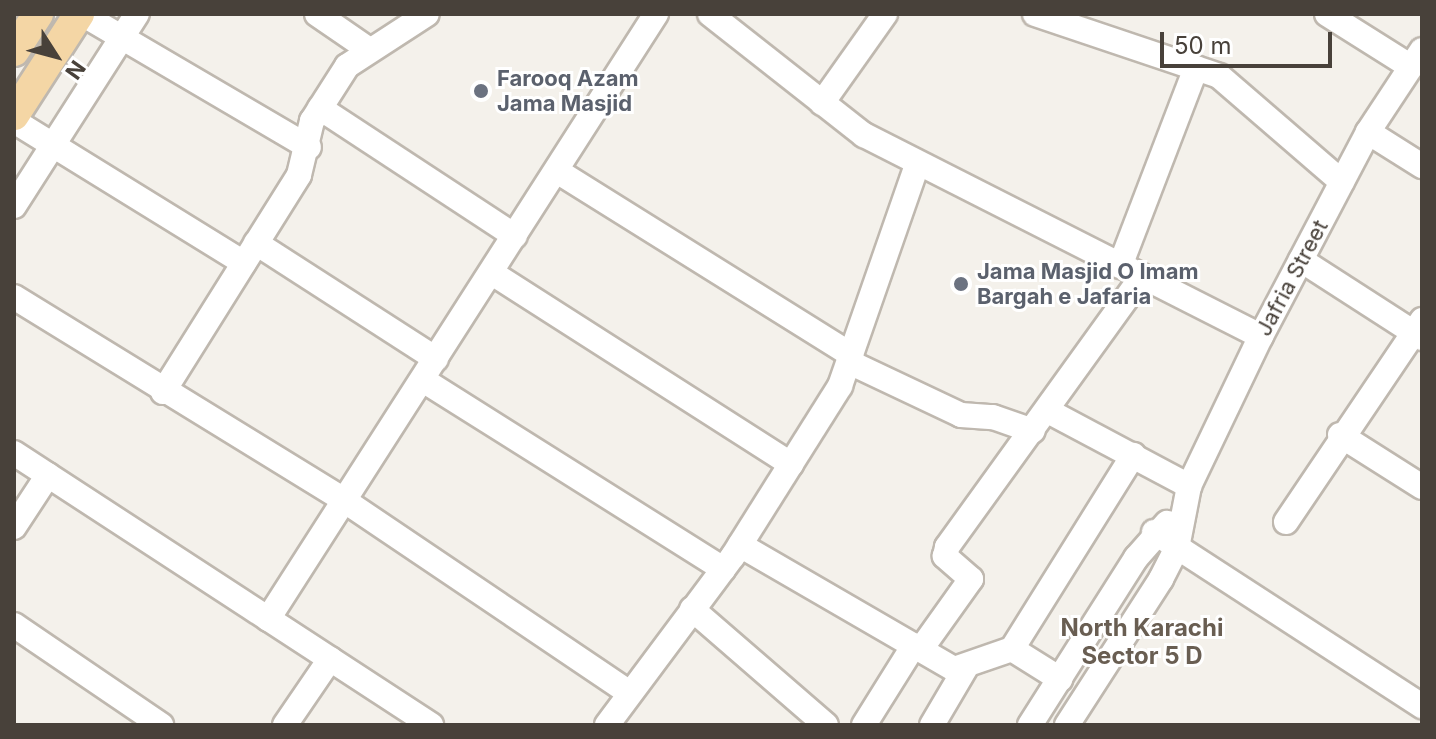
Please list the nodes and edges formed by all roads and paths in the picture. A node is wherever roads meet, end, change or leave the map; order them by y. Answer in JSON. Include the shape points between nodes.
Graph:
{"nodes":[{"id":1,"x":38,"y":14,"type":"edge"},
{"id":2,"x":80,"y":14,"type":"edge"},
{"id":3,"x":137,"y":14,"type":"edge"},
{"id":4,"x":317,"y":14,"type":"edge"},
{"id":5,"x":427,"y":14,"type":"edge"},
{"id":6,"x":656,"y":14,"type":"edge"},
{"id":7,"x":710,"y":14,"type":"edge"},
{"id":8,"x":885,"y":14,"type":"edge"},
{"id":9,"x":1035,"y":14,"type":"edge"},
{"id":10,"x":1327,"y":14,"type":"edge"},
{"id":11,"x":1075,"y":20,"type":"edge"},
{"id":12,"x":122,"y":37,"type":"junction"},
{"id":13,"x":368,"y":49,"type":"junction"},
{"id":14,"x":14,"y":51,"type":"edge"},
{"id":15,"x":1416,"y":58,"type":"edge"},
{"id":16,"x":1196,"y":68,"type":"junction"},
{"id":17,"x":822,"y":103,"type":"junction"},
{"id":18,"x":320,"y":108,"type":"junction"},
{"id":19,"x":14,"y":115,"type":"edge"},
{"id":20,"x":14,"y":121,"type":"edge"},
{"id":21,"x":1368,"y":132,"type":"junction"},
{"id":22,"x":53,"y":145,"type":"junction"},
{"id":23,"x":309,"y":147,"type":"junction"},
{"id":24,"x":917,"y":165,"type":"junction"},
{"id":25,"x":1422,"y":166,"type":"edge"},
{"id":26,"x":557,"y":171,"type":"junction"},
{"id":27,"x":1342,"y":182,"type":"junction"},
{"id":28,"x":14,"y":206,"type":"edge"},
{"id":29,"x":515,"y":236,"type":"junction"},
{"id":30,"x":250,"y":253,"type":"junction"},
{"id":31,"x":1301,"y":260,"type":"junction"},
{"id":32,"x":1131,"y":272,"type":"junction"},
{"id":33,"x":492,"y":273,"type":"junction"},
{"id":34,"x":14,"y":297,"type":"edge"},
{"id":35,"x":1419,"y":330,"type":"edge"},
{"id":36,"x":1261,"y":336,"type":"junction"},
{"id":37,"x":850,"y":358,"type":"junction"},
{"id":38,"x":436,"y":359,"type":"junction"},
{"id":39,"x":423,"y":380,"type":"junction"},
{"id":40,"x":163,"y":392,"type":"junction"},
{"id":41,"x":1048,"y":411,"type":"junction"},
{"id":42,"x":1033,"y":431,"type":"junction"},
{"id":43,"x":1340,"y":435,"type":"junction"},
{"id":44,"x":14,"y":453,"type":"edge"},
{"id":45,"x":1133,"y":455,"type":"junction"},
{"id":46,"x":791,"y":464,"type":"junction"},
{"id":47,"x":48,"y":475,"type":"junction"},
{"id":48,"x":1189,"y":486,"type":"junction"},
{"id":49,"x":1422,"y":487,"type":"edge"},
{"id":50,"x":345,"y":501,"type":"junction"},
{"id":51,"x":1179,"y":514,"type":"junction"},
{"id":52,"x":1286,"y":522,"type":"dead end"},
{"id":53,"x":14,"y":527,"type":"edge"},
{"id":54,"x":1154,"y":532,"type":"junction"},
{"id":55,"x":740,"y":545,"type":"junction"},
{"id":56,"x":1177,"y":548,"type":"junction"},
{"id":57,"x":723,"y":569,"type":"junction"},
{"id":58,"x":692,"y":609,"type":"junction"},
{"id":59,"x":268,"y":619,"type":"junction"},
{"id":60,"x":14,"y":625,"type":"edge"},
{"id":61,"x":918,"y":647,"type":"junction"},
{"id":62,"x":1012,"y":649,"type":"junction"},
{"id":63,"x":330,"y":659,"type":"junction"},
{"id":64,"x":965,"y":669,"type":"junction"},
{"id":65,"x":1060,"y":679,"type":"junction"},
{"id":66,"x":628,"y":692,"type":"junction"},
{"id":67,"x":1421,"y":703,"type":"edge"},
{"id":68,"x":161,"y":725,"type":"edge"},
{"id":69,"x":285,"y":725,"type":"edge"},
{"id":70,"x":431,"y":725,"type":"edge"},
{"id":71,"x":607,"y":725,"type":"edge"},
{"id":72,"x":826,"y":725,"type":"edge"},
{"id":73,"x":864,"y":725,"type":"edge"},
{"id":74,"x":932,"y":725,"type":"edge"},
{"id":75,"x":1030,"y":725,"type":"edge"},
{"id":76,"x":1067,"y":725,"type":"edge"}],
"edges":[{"from":1,"to":14,"type":"main road"},
{"from":2,"to":12,"type":"street"},
{"from":2,"to":19,"type":"main road"},
{"from":3,"to":12,"type":"street"},
{"from":4,"to":13,"type":"street"},
{"from":5,"to":13,"type":"street"},
{"from":6,"to":26,"type":"street"},
{"from":7,"to":17,"type":"street"},
{"from":8,"to":17,"type":"street"},
{"from":9,"to":11,"type":"street"},
{"from":10,"to":15,"type":"street"},
{"from":11,"to":16,"type":"street"},
{"from":12,"to":22,"type":"street"},
{"from":12,"to":23,"type":"street"},
{"from":13,"to":18,"type":"street"},
{"from":15,"to":21,"type":"street","name":"Jafria Street"},
{"from":16,"to":27,"type":"street","via":[[1236,88],[1261,119]]},
{"from":16,"to":32,"type":"street"},
{"from":17,"to":24,"type":"street"},
{"from":18,"to":23,"type":"street"},
{"from":18,"to":29,"type":"street"},
{"from":20,"to":22,"type":"street"},
{"from":21,"to":25,"type":"street"},
{"from":21,"to":27,"type":"street","name":"Jafria Street"},
{"from":22,"to":28,"type":"street"},
{"from":22,"to":30,"type":"street"},
{"from":23,"to":30,"type":"street"},
{"from":24,"to":32,"type":"street"},
{"from":24,"to":37,"type":"street"},
{"from":26,"to":29,"type":"street"},
{"from":26,"to":37,"type":"street"},
{"from":27,"to":31,"type":"street","name":"Jafria Street"},
{"from":29,"to":33,"type":"street"},
{"from":30,"to":38,"type":"street"},
{"from":30,"to":40,"type":"street"},
{"from":31,"to":35,"type":"street"},
{"from":31,"to":36,"type":"street","name":"Jafria Street"},
{"from":32,"to":36,"type":"street"},
{"from":32,"to":41,"type":"street"},
{"from":33,"to":38,"type":"street"},
{"from":33,"to":46,"type":"street"},
{"from":34,"to":40,"type":"street"},
{"from":35,"to":43,"type":"street"},
{"from":36,"to":48,"type":"street","name":"Jafria Street"},
{"from":37,"to":42,"type":"street","via":[[961,415],[993,417]]},
{"from":37,"to":46,"type":"street"},
{"from":38,"to":39,"type":"street"},
{"from":39,"to":50,"type":"street"},
{"from":39,"to":57,"type":"street"},
{"from":40,"to":50,"type":"street"},
{"from":41,"to":42,"type":"street"},
{"from":41,"to":45,"type":"street"},
{"from":42,"to":61,"type":"street","via":[[947,547],[945,556],[971,579]]},
{"from":43,"to":49,"type":"street"},
{"from":43,"to":52,"type":"street"},
{"from":44,"to":47,"type":"street"},
{"from":45,"to":48,"type":"street"},
{"from":45,"to":62,"type":"street"},
{"from":46,"to":55,"type":"street"},
{"from":47,"to":53,"type":"street"},
{"from":47,"to":59,"type":"street"},
{"from":48,"to":51,"type":"street","name":"Jafria Street"},
{"from":50,"to":59,"type":"street"},
{"from":50,"to":66,"type":"street"},
{"from":51,"to":54,"type":"street"},
{"from":51,"to":56,"type":"street","name":"Jafria Street"},
{"from":54,"to":56,"type":"street"},
{"from":54,"to":65,"type":"street"},
{"from":55,"to":57,"type":"street"},
{"from":55,"to":61,"type":"street"},
{"from":56,"to":67,"type":"street"},
{"from":56,"to":76,"type":"street","name":"Jafria Street"},
{"from":57,"to":58,"type":"street"},
{"from":58,"to":66,"type":"street"},
{"from":58,"to":72,"type":"street"},
{"from":59,"to":63,"type":"street"},
{"from":60,"to":68,"type":"street"},
{"from":61,"to":64,"type":"street"},
{"from":61,"to":73,"type":"street"},
{"from":62,"to":64,"type":"street"},
{"from":62,"to":65,"type":"street"},
{"from":63,"to":69,"type":"street"},
{"from":63,"to":70,"type":"street"},
{"from":64,"to":74,"type":"street"},
{"from":65,"to":75,"type":"street"},
{"from":66,"to":71,"type":"street"}]}
